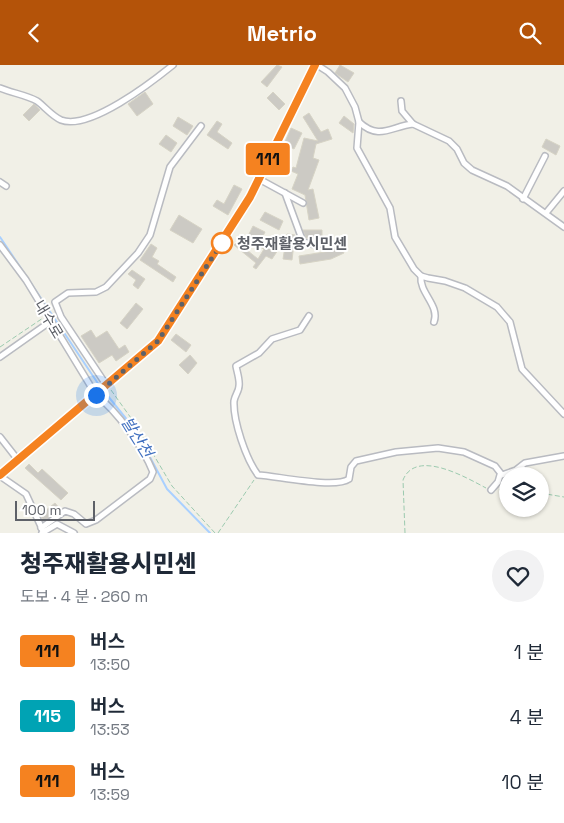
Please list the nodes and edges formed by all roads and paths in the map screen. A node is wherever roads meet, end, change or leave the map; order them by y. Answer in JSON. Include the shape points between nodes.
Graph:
{"nodes":[{"id":1,"x":174,"y":65,"type":"edge"},
{"id":2,"x":316,"y":65,"type":"edge"},
{"id":3,"x":0,"y":88,"type":"edge"},
{"id":4,"x":401,"y":101,"type":"dead end"},
{"id":5,"x":359,"y":122,"type":"junction"},
{"id":6,"x":413,"y":124,"type":"junction"},
{"id":7,"x":201,"y":127,"type":"dead end"},
{"id":8,"x":545,"y":155,"type":"dead end"},
{"id":9,"x":259,"y":179,"type":"junction"},
{"id":10,"x":0,"y":182,"type":"edge"},
{"id":11,"x":6,"y":186,"type":"dead end"},
{"id":12,"x":564,"y":191,"type":"edge"},
{"id":13,"x":285,"y":193,"type":"junction"},
{"id":14,"x":524,"y":199,"type":"junction"},
{"id":15,"x":303,"y":203,"type":"dead end"},
{"id":16,"x":546,"y":213,"type":"junction"},
{"id":17,"x":564,"y":227,"type":"edge"},
{"id":18,"x":327,"y":242,"type":"dead end"},
{"id":19,"x":0,"y":245,"type":"edge"},
{"id":20,"x":421,"y":275,"type":"junction"},
{"id":21,"x":47,"y":315,"type":"junction"},
{"id":22,"x":309,"y":316,"type":"dead end"},
{"id":23,"x":51,"y":321,"type":"junction"},
{"id":24,"x":434,"y":322,"type":"dead end"},
{"id":25,"x":0,"y":347,"type":"edge"},
{"id":26,"x":0,"y":357,"type":"edge"},
{"id":27,"x":106,"y":386,"type":"junction"},
{"id":28,"x":97,"y":394,"type":"junction"},
{"id":29,"x":564,"y":414,"type":"edge"},
{"id":30,"x":0,"y":437,"type":"edge"},
{"id":31,"x":564,"y":456,"type":"edge"},
{"id":32,"x":18,"y":460,"type":"junction"},
{"id":33,"x":519,"y":467,"type":"edge"},
{"id":34,"x":499,"y":474,"type":"edge"},
{"id":35,"x":0,"y":475,"type":"edge"},
{"id":36,"x":258,"y":475,"type":"junction"},
{"id":37,"x":499,"y":478,"type":"edge"},
{"id":38,"x":491,"y":490,"type":"junction"},
{"id":39,"x":499,"y":490,"type":"edge"},
{"id":40,"x":549,"y":494,"type":"edge"},
{"id":41,"x":564,"y":497,"type":"edge"},
{"id":42,"x":43,"y":531,"type":"edge"},
{"id":43,"x":74,"y":533,"type":"edge"},
{"id":44,"x":216,"y":533,"type":"edge"},
{"id":45,"x":405,"y":533,"type":"edge"}],
"edges":[{"from":1,"to":3,"type":"street","via":[[99,115],[69,121],[56,117],[32,99]]},
{"from":2,"to":5,"type":"street","via":[[345,88]]},
{"from":2,"to":9,"type":"street"},
{"from":4,"to":6,"type":"street","via":[[402,111]]},
{"from":5,"to":6,"type":"street","via":[[365,128],[378,132]]},
{"from":5,"to":20,"type":"street","via":[[357,148],[390,208],[395,237]]},
{"from":6,"to":14,"type":"street","via":[[449,141],[472,170],[507,186]]},
{"from":7,"to":27,"type":"street","via":[[170,167],[150,235],[138,253],[106,287],[96,292],[68,293],[56,302],[62,317]]},
{"from":8,"to":14,"type":"street"},
{"from":9,"to":13,"type":"street"},
{"from":9,"to":27,"type":"street","via":[[217,252],[158,341]]},
{"from":10,"to":11,"type":"street"},
{"from":12,"to":16,"type":"street"},
{"from":13,"to":15,"type":"street"},
{"from":13,"to":18,"type":"street","via":[[303,242],[316,245]]},
{"from":14,"to":16,"type":"street"},
{"from":16,"to":17,"type":"street"},
{"from":19,"to":21,"type":"street","name":"내수로"},
{"from":20,"to":24,"type":"street","via":[[422,287],[434,309]]},
{"from":20,"to":29,"type":"street","via":[[465,288],[497,307],[510,322],[522,369]]},
{"from":21,"to":23,"type":"street","name":"내수로"},
{"from":21,"to":25,"type":"path"},
{"from":22,"to":36,"type":"street","via":[[300,330],[272,339],[259,353],[236,366],[239,386],[234,398],[240,436]]},
{"from":23,"to":26,"type":"street"},
{"from":23,"to":28,"type":"street","name":"내수로"},
{"from":27,"to":28,"type":"street"},
{"from":27,"to":44,"type":"path","via":[[136,425],[172,486]]},
{"from":28,"to":32,"type":"street"},
{"from":28,"to":42,"type":"street","name":"내수로","via":[[142,451],[152,469],[152,477],[90,523],[86,524],[65,511]]},
{"from":30,"to":32,"type":"street"},
{"from":31,"to":33,"type":"street"},
{"from":32,"to":35,"type":"street"},
{"from":34,"to":36,"type":"street","via":[[492,464],[457,450],[438,448],[396,452],[356,461],[351,467],[350,479],[344,481]]},
{"from":35,"to":42,"type":"street","via":[[26,494]]},
{"from":36,"to":44,"type":"path"},
{"from":37,"to":38,"type":"street"},
{"from":38,"to":39,"type":"path"},
{"from":38,"to":45,"type":"path","via":[[458,473],[431,465],[413,470],[402,480]]},
{"from":40,"to":41,"type":"path"},
{"from":42,"to":43,"type":"street","via":[[57,524]]}]}
